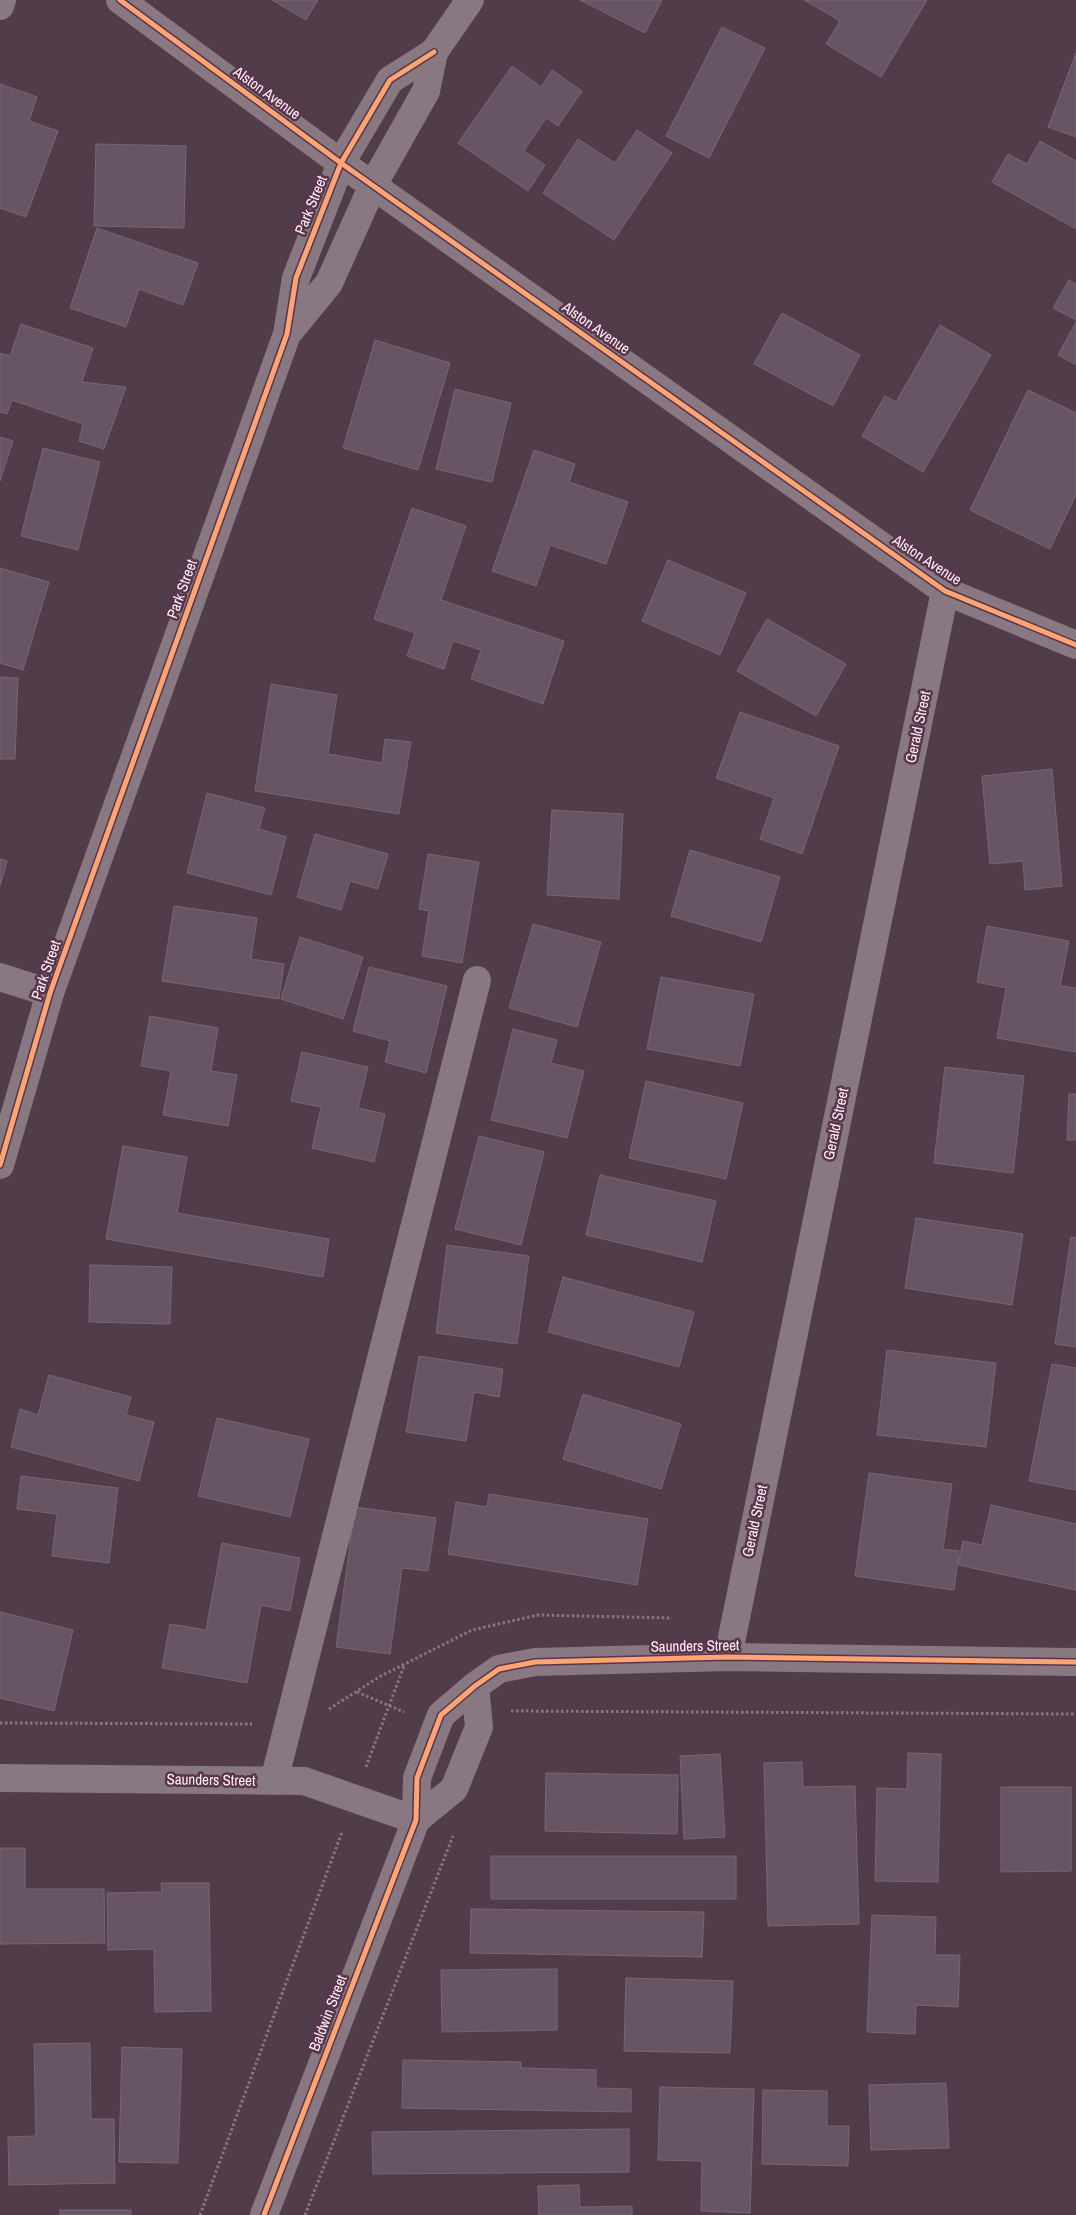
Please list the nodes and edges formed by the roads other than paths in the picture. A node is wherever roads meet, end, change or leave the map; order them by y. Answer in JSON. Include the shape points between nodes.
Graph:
{"nodes":[{"id":1,"x":2,"y":0,"type":"edge"},
{"id":2,"x":120,"y":0,"type":"edge"},
{"id":3,"x":470,"y":0,"type":"edge"},
{"id":4,"x":0,"y":6,"type":"edge"},
{"id":5,"x":434,"y":52,"type":"junction"},
{"id":6,"x":341,"y":163,"type":"junction"},
{"id":7,"x":373,"y":185,"type":"junction"},
{"id":8,"x":287,"y":334,"type":"junction"},
{"id":9,"x":945,"y":591,"type":"junction"},
{"id":10,"x":1076,"y":645,"type":"edge"},
{"id":11,"x":0,"y":977,"type":"edge"},
{"id":12,"x":477,"y":980,"type":"dead end"},
{"id":13,"x":50,"y":993,"type":"junction"},
{"id":14,"x":0,"y":1165,"type":"edge"},
{"id":15,"x":728,"y":1657,"type":"junction"},
{"id":16,"x":1076,"y":1662,"type":"edge"},
{"id":17,"x":475,"y":1686,"type":"junction"},
{"id":18,"x":0,"y":1778,"type":"edge"},
{"id":19,"x":274,"y":1781,"type":"junction"},
{"id":20,"x":416,"y":1820,"type":"junction"},
{"id":21,"x":264,"y":2215,"type":"edge"}],
"edges":[{"from":1,"to":4,"type":"street"},
{"from":2,"to":6,"type":"street","name":"Alston Avenue"},
{"from":3,"to":5,"type":"street","name":"Park Street"},
{"from":5,"to":6,"type":"street","name":"Park Street","via":[[390,80]]},
{"from":5,"to":7,"type":"street","name":"Park Street","via":[[426,91]]},
{"from":6,"to":7,"type":"street","name":"Alston Avenue"},
{"from":6,"to":8,"type":"street","name":"Park Street","via":[[296,278]]},
{"from":7,"to":8,"type":"street","name":"Park Street","via":[[329,283]]},
{"from":7,"to":9,"type":"street","name":"Alston Avenue"},
{"from":8,"to":13,"type":"street","name":"Park Street"},
{"from":9,"to":10,"type":"street","name":"Alston Avenue"},
{"from":9,"to":15,"type":"street","name":"Gerald Street"},
{"from":11,"to":13,"type":"street"},
{"from":12,"to":19,"type":"street"},
{"from":13,"to":14,"type":"street","name":"Park Street"},
{"from":15,"to":16,"type":"street","name":"Saunders Street"},
{"from":15,"to":17,"type":"street","name":"Saunders Street","via":[[535,1662],[499,1670]]},
{"from":17,"to":20,"type":"street","name":"Saunders Street","via":[[441,1715],[417,1778]]},
{"from":17,"to":20,"type":"street","via":[[478,1727],[454,1789]]},
{"from":18,"to":19,"type":"street","name":"Saunders Street"},
{"from":19,"to":20,"type":"street","name":"Saunders Street","via":[[304,1781]]},
{"from":20,"to":21,"type":"street","name":"Baldwin Street"}]}
